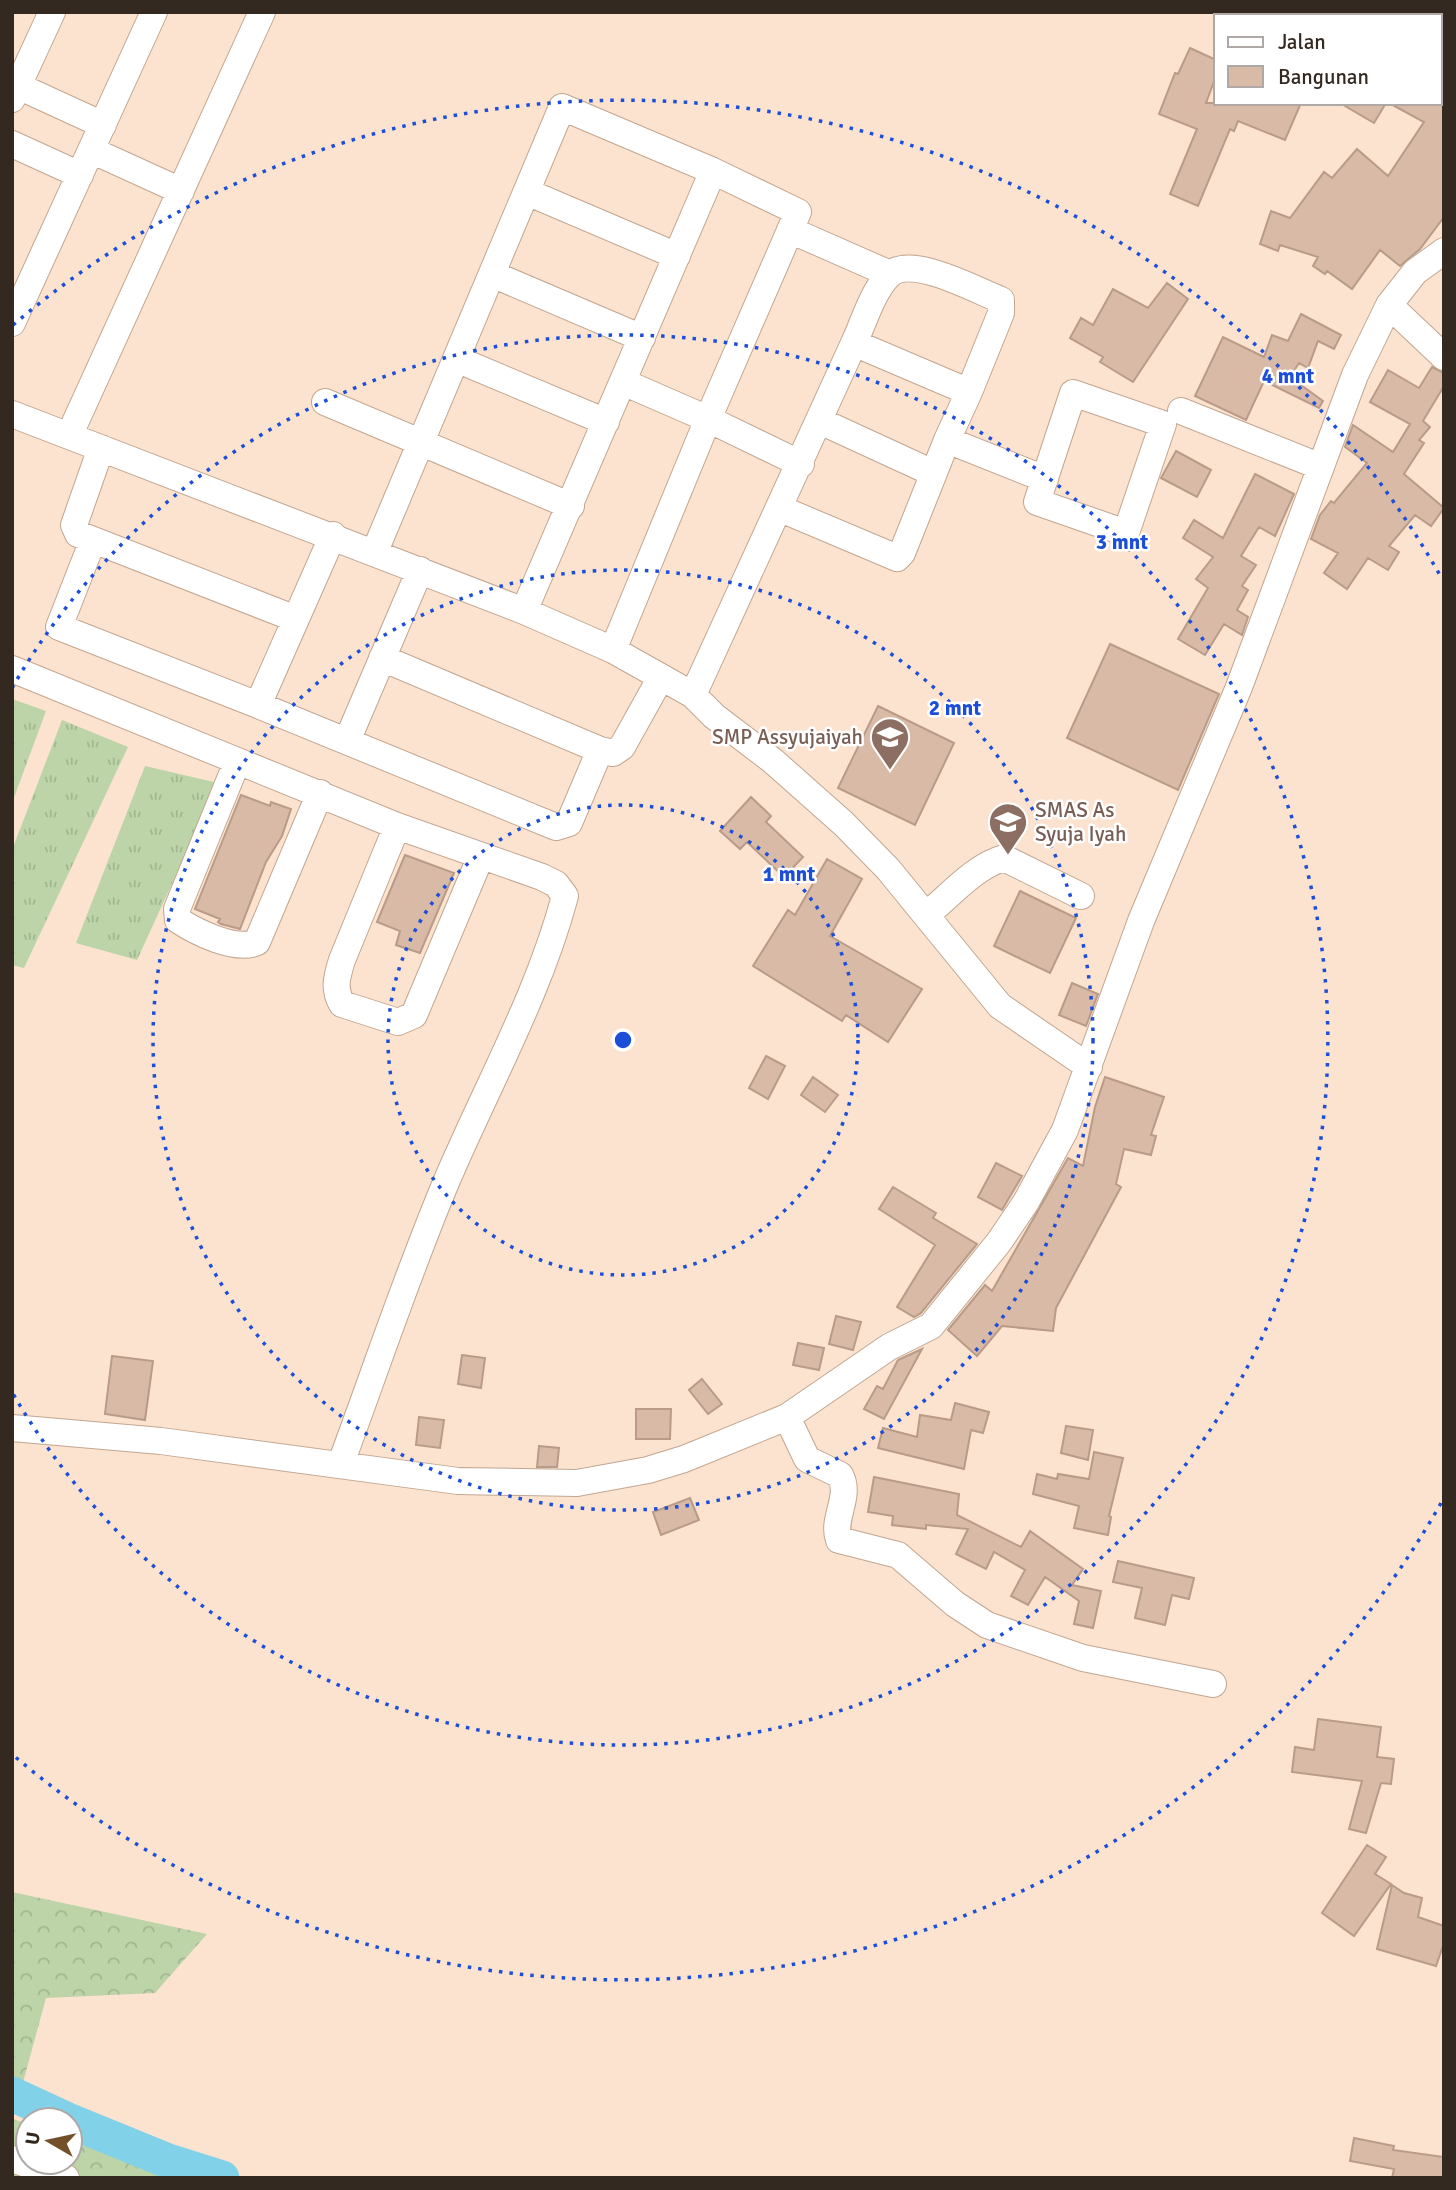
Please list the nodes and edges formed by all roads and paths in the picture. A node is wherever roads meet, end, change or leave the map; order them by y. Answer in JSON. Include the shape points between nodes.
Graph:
{"nodes":[{"id":1,"x":52,"y":12,"type":"edge"},
{"id":2,"x":154,"y":12,"type":"edge"},
{"id":3,"x":262,"y":12,"type":"edge"},
{"id":4,"x":15,"y":92,"type":"edge"},
{"id":5,"x":103,"y":125,"type":"junction"},
{"id":6,"x":12,"y":144,"type":"edge"},
{"id":7,"x":91,"y":149,"type":"junction"},
{"id":8,"x":713,"y":171,"type":"junction"},
{"id":9,"x":80,"y":175,"type":"junction"},
{"id":10,"x":181,"y":191,"type":"junction"},
{"id":11,"x":527,"y":192,"type":"junction"},
{"id":12,"x":789,"y":230,"type":"junction"},
{"id":13,"x":1444,"y":251,"type":"edge"},
{"id":14,"x":677,"y":256,"type":"junction"},
{"id":15,"x":492,"y":274,"type":"junction"},
{"id":16,"x":890,"y":274,"type":"junction"},
{"id":17,"x":1389,"y":305,"type":"junction"},
{"id":18,"x":12,"y":323,"type":"edge"},
{"id":19,"x":642,"y":338,"type":"junction"},
{"id":20,"x":854,"y":343,"type":"junction"},
{"id":21,"x":1444,"y":357,"type":"edge"},
{"id":22,"x":456,"y":359,"type":"junction"},
{"id":23,"x":623,"y":382,"type":"junction"},
{"id":24,"x":969,"y":392,"type":"junction"},
{"id":25,"x":325,"y":402,"type":"dead end"},
{"id":26,"x":1181,"y":411,"type":"dead end"},
{"id":27,"x":12,"y":414,"type":"edge"},
{"id":28,"x":708,"y":419,"type":"junction"},
{"id":29,"x":820,"y":421,"type":"junction"},
{"id":30,"x":606,"y":422,"type":"junction"},
{"id":31,"x":69,"y":436,"type":"junction"},
{"id":32,"x":947,"y":440,"type":"junction"},
{"id":33,"x":421,"y":443,"type":"junction"},
{"id":34,"x":101,"y":448,"type":"junction"},
{"id":35,"x":801,"y":464,"type":"junction"},
{"id":36,"x":1321,"y":467,"type":"junction"},
{"id":37,"x":933,"y":473,"type":"junction"},
{"id":38,"x":1045,"y":479,"type":"junction"},
{"id":39,"x":571,"y":506,"type":"junction"},
{"id":40,"x":781,"y":509,"type":"junction"},
{"id":41,"x":333,"y":535,"type":"junction"},
{"id":42,"x":93,"y":540,"type":"junction"},
{"id":43,"x":375,"y":551,"type":"junction"},
{"id":44,"x":420,"y":570,"type":"junction"},
{"id":45,"x":524,"y":611,"type":"junction"},
{"id":46,"x":296,"y":619,"type":"junction"},
{"id":47,"x":613,"y":650,"type":"junction"},
{"id":48,"x":382,"y":659,"type":"junction"},
{"id":49,"x":12,"y":670,"type":"edge"},
{"id":50,"x":661,"y":677,"type":"junction"},
{"id":51,"x":694,"y":695,"type":"junction"},
{"id":52,"x":258,"y":705,"type":"junction"},
{"id":53,"x":347,"y":741,"type":"junction"},
{"id":54,"x":600,"y":750,"type":"junction"},
{"id":55,"x":237,"y":762,"type":"junction"},
{"id":56,"x":320,"y":793,"type":"junction"},
{"id":57,"x":397,"y":826,"type":"junction"},
{"id":58,"x":481,"y":856,"type":"junction"},
{"id":59,"x":1081,"y":896,"type":"dead end"},
{"id":60,"x":927,"y":914,"type":"junction"},
{"id":61,"x":1089,"y":1067,"type":"junction"},
{"id":62,"x":787,"y":1417,"type":"junction"},
{"id":63,"x":12,"y":1428,"type":"edge"},
{"id":64,"x":341,"y":1463,"type":"junction"},
{"id":65,"x":1213,"y":1684,"type":"dead end"},
{"id":66,"x":12,"y":2159,"type":"edge"},
{"id":67,"x":66,"y":2178,"type":"edge"}],
"edges":[{"from":1,"to":4,"type":"street"},
{"from":2,"to":5,"type":"street"},
{"from":3,"to":10,"type":"street"},
{"from":4,"to":5,"type":"street"},
{"from":5,"to":7,"type":"street"},
{"from":6,"to":9,"type":"street"},
{"from":7,"to":9,"type":"street"},
{"from":7,"to":10,"type":"street"},
{"from":8,"to":11,"type":"street","via":[[562,107]]},
{"from":8,"to":12,"type":"street","via":[[798,212]]},
{"from":8,"to":14,"type":"street"},
{"from":9,"to":18,"type":"street"},
{"from":10,"to":31,"type":"street"},
{"from":11,"to":14,"type":"street"},
{"from":11,"to":15,"type":"street"},
{"from":12,"to":16,"type":"street"},
{"from":12,"to":28,"type":"street"},
{"from":13,"to":17,"type":"street","via":[[1415,272]]},
{"from":14,"to":19,"type":"street"},
{"from":15,"to":19,"type":"street"},
{"from":15,"to":22,"type":"street"},
{"from":16,"to":20,"type":"street"},
{"from":16,"to":24,"type":"street","via":[[902,267],[918,267],[1001,300],[1001,313]]},
{"from":17,"to":21,"type":"street"},
{"from":17,"to":36,"type":"street","via":[[1355,375]]},
{"from":19,"to":23,"type":"street"},
{"from":20,"to":24,"type":"street"},
{"from":20,"to":29,"type":"street"},
{"from":22,"to":30,"type":"street"},
{"from":22,"to":33,"type":"street"},
{"from":23,"to":28,"type":"street"},
{"from":23,"to":30,"type":"street"},
{"from":24,"to":32,"type":"street"},
{"from":25,"to":33,"type":"street"},
{"from":26,"to":36,"type":"street"},
{"from":27,"to":31,"type":"street"},
{"from":28,"to":35,"type":"street"},
{"from":28,"to":47,"type":"street"},
{"from":29,"to":35,"type":"street"},
{"from":29,"to":37,"type":"street"},
{"from":30,"to":39,"type":"street"},
{"from":31,"to":34,"type":"street"},
{"from":32,"to":37,"type":"street"},
{"from":32,"to":38,"type":"street"},
{"from":33,"to":39,"type":"street"},
{"from":33,"to":43,"type":"street"},
{"from":34,"to":41,"type":"street"},
{"from":34,"to":42,"type":"street","via":[[74,525],[78,534]]},
{"from":35,"to":40,"type":"street"},
{"from":36,"to":61,"type":"street","via":[[1239,687],[1141,921]]},
{"from":37,"to":40,"type":"street","via":[[897,558]]},
{"from":38,"to":38,"type":"street","via":[[1073,393],[1163,424],[1126,533],[1037,502]]},
{"from":39,"to":45,"type":"street"},
{"from":40,"to":51,"type":"street"},
{"from":41,"to":43,"type":"street"},
{"from":41,"to":46,"type":"street"},
{"from":42,"to":46,"type":"street"},
{"from":42,"to":52,"type":"street","via":[[59,627]]},
{"from":43,"to":44,"type":"street"},
{"from":44,"to":45,"type":"street"},
{"from":44,"to":48,"type":"street"},
{"from":45,"to":47,"type":"street"},
{"from":46,"to":52,"type":"street"},
{"from":47,"to":50,"type":"street"},
{"from":48,"to":53,"type":"street"},
{"from":48,"to":54,"type":"street"},
{"from":49,"to":55,"type":"street"},
{"from":50,"to":51,"type":"street"},
{"from":50,"to":54,"type":"street","via":[[622,747],[613,753]]},
{"from":51,"to":60,"type":"street","via":[[844,824]]},
{"from":52,"to":53,"type":"street"},
{"from":53,"to":54,"type":"street","via":[[556,827],[569,823]]},
{"from":55,"to":56,"type":"street"},
{"from":55,"to":56,"type":"street","via":[[177,909],[178,920],[190,928],[249,946],[257,942]]},
{"from":56,"to":57,"type":"street"},
{"from":57,"to":58,"type":"street"},
{"from":57,"to":58,"type":"street","via":[[342,960],[336,980],[342,1004],[398,1022],[414,1015]]},
{"from":58,"to":64,"type":"street","via":[[542,877],[556,884],[565,896],[514,1030],[446,1183]]},
{"from":59,"to":60,"type":"street","via":[[1004,858],[984,864]]},
{"from":60,"to":61,"type":"street","via":[[1000,1006]]},
{"from":61,"to":62,"type":"street","via":[[1065,1130],[1026,1202],[968,1284],[931,1326],[889,1347]]},
{"from":62,"to":64,"type":"street","via":[[684,1459],[578,1483],[458,1481]]},
{"from":62,"to":65,"type":"street","via":[[807,1459],[843,1479],[839,1540],[898,1555],[987,1625],[1083,1658]]},
{"from":63,"to":64,"type":"street"},
{"from":66,"to":67,"type":"street"}]}
